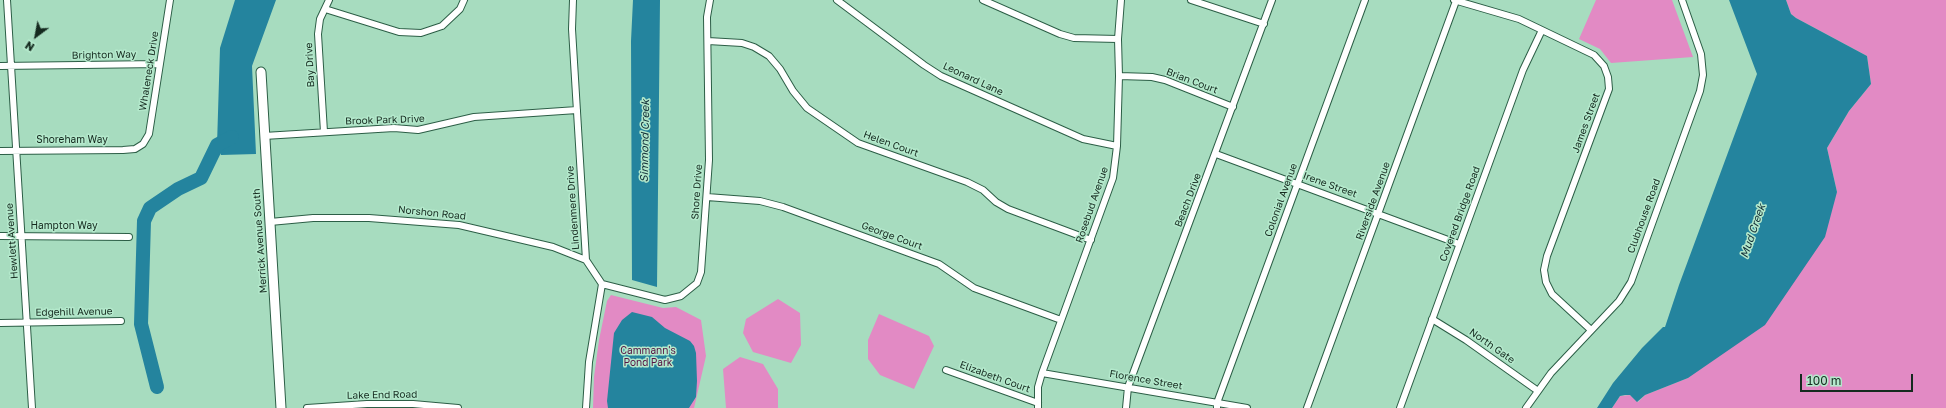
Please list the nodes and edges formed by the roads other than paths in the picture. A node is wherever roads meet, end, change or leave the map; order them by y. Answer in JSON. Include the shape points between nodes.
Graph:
{"nodes":[{"id":1,"x":7,"y":0,"type":"edge"},
{"id":2,"x":170,"y":0,"type":"edge"},
{"id":3,"x":329,"y":0,"type":"edge"},
{"id":4,"x":464,"y":0,"type":"edge"},
{"id":5,"x":573,"y":0,"type":"edge"},
{"id":6,"x":710,"y":0,"type":"edge"},
{"id":7,"x":836,"y":0,"type":"edge"},
{"id":8,"x":983,"y":0,"type":"edge"},
{"id":9,"x":1121,"y":0,"type":"edge"},
{"id":10,"x":1191,"y":0,"type":"edge"},
{"id":11,"x":1272,"y":0,"type":"edge"},
{"id":12,"x":1365,"y":0,"type":"edge"},
{"id":13,"x":1455,"y":0,"type":"edge"},
{"id":14,"x":1682,"y":0,"type":"edge"},
{"id":15,"x":325,"y":9,"type":"junction"},
{"id":16,"x":1264,"y":24,"type":"junction"},
{"id":17,"x":1542,"y":30,"type":"junction"},
{"id":18,"x":1118,"y":40,"type":"junction"},
{"id":19,"x":708,"y":41,"type":"junction"},
{"id":20,"x":160,"y":64,"type":"junction"},
{"id":21,"x":0,"y":66,"type":"edge"},
{"id":22,"x":12,"y":66,"type":"junction"},
{"id":23,"x":261,"y":72,"type":"dead end"},
{"id":24,"x":1119,"y":76,"type":"junction"},
{"id":25,"x":1233,"y":107,"type":"junction"},
{"id":26,"x":577,"y":110,"type":"junction"},
{"id":27,"x":324,"y":132,"type":"junction"},
{"id":28,"x":264,"y":136,"type":"junction"},
{"id":29,"x":143,"y":144,"type":"joint"},
{"id":30,"x":1117,"y":146,"type":"junction"},
{"id":31,"x":16,"y":150,"type":"junction"},
{"id":32,"x":0,"y":151,"type":"edge"},
{"id":33,"x":1216,"y":154,"type":"junction"},
{"id":34,"x":1298,"y":184,"type":"junction"},
{"id":35,"x":707,"y":197,"type":"junction"},
{"id":36,"x":1378,"y":214,"type":"junction"},
{"id":37,"x":270,"y":222,"type":"junction"},
{"id":38,"x":0,"y":236,"type":"edge"},
{"id":39,"x":22,"y":236,"type":"junction"},
{"id":40,"x":129,"y":237,"type":"dead end"},
{"id":41,"x":1091,"y":240,"type":"junction"},
{"id":42,"x":1459,"y":244,"type":"junction"},
{"id":43,"x":586,"y":260,"type":"junction"},
{"id":44,"x":602,"y":284,"type":"junction"},
{"id":45,"x":1432,"y":319,"type":"junction"},
{"id":46,"x":1061,"y":320,"type":"junction"},
{"id":47,"x":121,"y":321,"type":"dead end"},
{"id":48,"x":0,"y":323,"type":"edge"},
{"id":49,"x":27,"y":323,"type":"junction"},
{"id":50,"x":1590,"y":330,"type":"junction"},
{"id":51,"x":946,"y":370,"type":"dead end"},
{"id":52,"x":1042,"y":373,"type":"junction"},
{"id":53,"x":1128,"y":387,"type":"junction"},
{"id":54,"x":1538,"y":391,"type":"junction"},
{"id":55,"x":1217,"y":405,"type":"edge"},
{"id":56,"x":1038,"y":406,"type":"edge"},
{"id":57,"x":32,"y":408,"type":"edge"},
{"id":58,"x":281,"y":408,"type":"edge"},
{"id":59,"x":307,"y":408,"type":"edge"},
{"id":60,"x":458,"y":408,"type":"edge"},
{"id":61,"x":586,"y":408,"type":"edge"},
{"id":62,"x":1126,"y":408,"type":"edge"},
{"id":63,"x":1247,"y":408,"type":"edge"},
{"id":64,"x":1307,"y":408,"type":"edge"},
{"id":65,"x":1400,"y":408,"type":"edge"},
{"id":66,"x":1526,"y":408,"type":"edge"}],
"edges":[{"from":1,"to":22,"type":"street","name":"Hewlett Avenue"},
{"from":2,"to":20,"type":"street","name":"Whaleneck Drive"},
{"from":3,"to":15,"type":"street","name":"Bay Drive"},
{"from":4,"to":15,"type":"street","via":[[452,18],[437,28],[421,33],[399,32]]},
{"from":5,"to":26,"type":"street","name":"Lindenmere Drive","via":[[572,29]]},
{"from":6,"to":19,"type":"street","name":"Shore Drive","via":[[707,17]]},
{"from":7,"to":30,"type":"street","name":"Leonard Lane","via":[[942,76],[1083,139]]},
{"from":8,"to":18,"type":"street","via":[[1060,34],[1074,38]]},
{"from":9,"to":18,"type":"street","name":"Rosebud Avenue"},
{"from":10,"to":16,"type":"street"},
{"from":11,"to":16,"type":"street","name":"Beach Drive"},
{"from":12,"to":34,"type":"street","name":"Colonial Avenue"},
{"from":13,"to":17,"type":"street","name":"James Street","via":[[1516,18]]},
{"from":13,"to":36,"type":"street","name":"Riverside Avenue"},
{"from":14,"to":50,"type":"street","name":"Clubhouse Road","via":[[1701,54],[1703,75],[1700,91],[1630,282],[1619,300]]},
{"from":15,"to":27,"type":"street","name":"Bay Drive","via":[[320,19],[318,34]]},
{"from":16,"to":25,"type":"street","name":"Beach Drive"},
{"from":17,"to":42,"type":"street","name":"Covered Bridge Road","via":[[1523,70]]},
{"from":17,"to":50,"type":"street","name":"James Street","via":[[1594,55],[1604,66],[1608,77],[1606,97],[1544,270],[1552,294]]},
{"from":18,"to":24,"type":"street","name":"Rosebud Avenue"},
{"from":19,"to":35,"type":"street","name":"Shore Drive"},
{"from":19,"to":41,"type":"street","name":"Helen Court","via":[[742,43],[769,56],[806,108],[858,143],[967,182],[983,190],[1008,209]]},
{"from":20,"to":22,"type":"street","name":"Brighton Way"},
{"from":20,"to":29,"type":"street","name":"Whaleneck Drive","via":[[149,134]]},
{"from":21,"to":22,"type":"street","name":"Brighton Way"},
{"from":22,"to":31,"type":"street","name":"Hewlett Avenue"},
{"from":23,"to":28,"type":"street","name":"Merrick Avenue South"},
{"from":24,"to":25,"type":"street","name":"Brian Court","via":[[1165,80]]},
{"from":24,"to":30,"type":"street","name":"Rosebud Avenue"},
{"from":25,"to":33,"type":"street","name":"Beach Drive"},
{"from":26,"to":27,"type":"street","name":"Brook Park Drive","via":[[474,117],[418,130],[394,128]]},
{"from":26,"to":43,"type":"street","name":"Lindenmere Drive"},
{"from":27,"to":28,"type":"street","name":"Brook Park Drive"},
{"from":28,"to":37,"type":"street","name":"Merrick Avenue South"},
{"from":29,"to":31,"type":"street","name":"Shoreham Way","via":[[135,149],[123,150]]},
{"from":30,"to":41,"type":"street","name":"Rosebud Avenue","via":[[1113,178]]},
{"from":31,"to":32,"type":"street","name":"Shoreham Way"},
{"from":31,"to":39,"type":"street","name":"Hewlett Avenue"},
{"from":33,"to":34,"type":"street","name":"Irene Street"},
{"from":33,"to":53,"type":"street","name":"Beach Drive"},
{"from":34,"to":36,"type":"street","name":"Irene Street"},
{"from":34,"to":55,"type":"street","name":"Colonial Avenue"},
{"from":35,"to":44,"type":"street","name":"Shore Drive","via":[[701,272],[692,289],[681,296],[665,300]]},
{"from":35,"to":46,"type":"street","name":"George Court","via":[[760,201],[784,207],[939,264],[974,288]]},
{"from":36,"to":42,"type":"street","name":"Irene Street"},
{"from":36,"to":64,"type":"street","name":"Riverside Avenue"},
{"from":37,"to":43,"type":"street","name":"Norshon Road","via":[[313,218],[369,218],[459,225],[553,247]]},
{"from":37,"to":58,"type":"street","name":"Merrick Avenue South"},
{"from":38,"to":39,"type":"street","name":"Hampton Way"},
{"from":39,"to":40,"type":"street","name":"Hampton Way"},
{"from":39,"to":49,"type":"street","name":"Hewlett Avenue"},
{"from":41,"to":46,"type":"street","name":"Rosebud Avenue"},
{"from":42,"to":45,"type":"street","name":"Covered Bridge Road"},
{"from":43,"to":44,"type":"street","name":"Lindenmere Drive"},
{"from":44,"to":61,"type":"street","via":[[589,362]]},
{"from":45,"to":54,"type":"street","name":"North Gate"},
{"from":45,"to":65,"type":"street","name":"Covered Bridge Road"},
{"from":46,"to":52,"type":"street","name":"Rosebud Avenue"},
{"from":47,"to":49,"type":"street","name":"Edgehill Avenue"},
{"from":48,"to":49,"type":"street","name":"Edgehill Avenue"},
{"from":49,"to":57,"type":"street","name":"Hewlett Avenue"},
{"from":50,"to":54,"type":"street","name":"Clubhouse Road","via":[[1550,373]]},
{"from":51,"to":56,"type":"street","name":"Elizabeth Court"},
{"from":52,"to":53,"type":"street","name":"Florence Street"},
{"from":52,"to":56,"type":"street","name":"Rosebud Avenue","via":[[1038,386]]},
{"from":53,"to":55,"type":"street","name":"Florence Street"},
{"from":53,"to":62,"type":"street","name":"Beach Drive"},
{"from":54,"to":66,"type":"street","name":"Clubhouse Road"},
{"from":55,"to":63,"type":"street","name":"Florence Street"},
{"from":59,"to":60,"type":"street","name":"Lake End Road","via":[[413,404]]}]}
